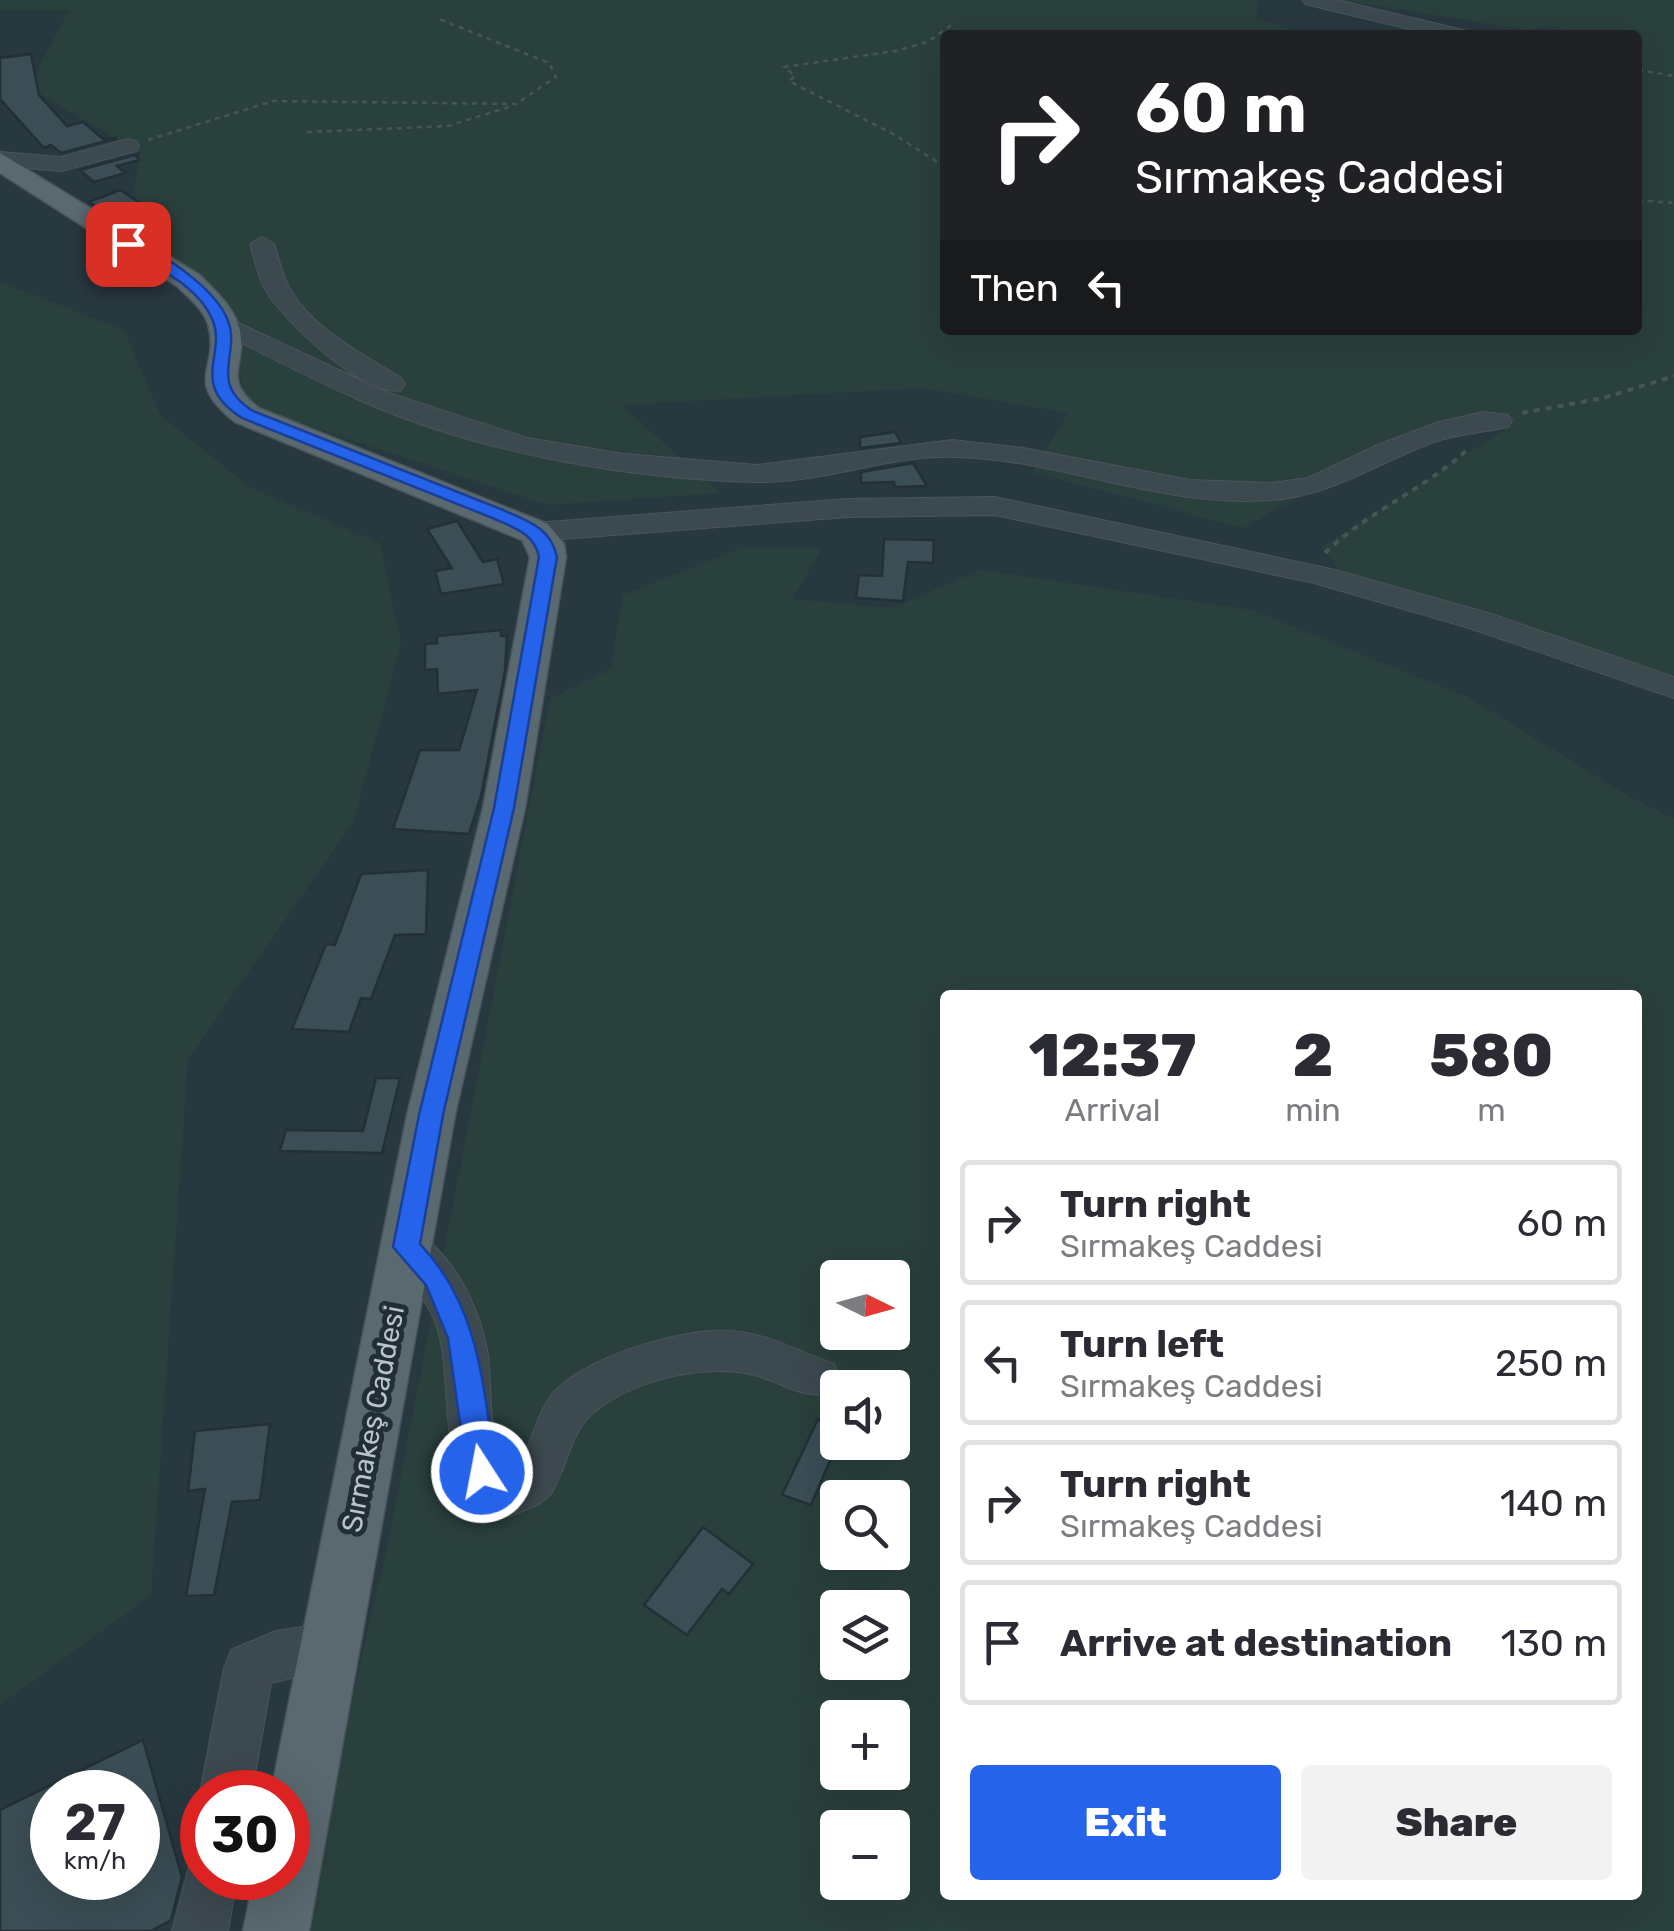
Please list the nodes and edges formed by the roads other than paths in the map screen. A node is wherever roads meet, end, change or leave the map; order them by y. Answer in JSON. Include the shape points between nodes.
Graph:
{"nodes":[{"id":1,"x":1312,"y":0,"type":"edge"},
{"id":2,"x":1439,"y":30,"type":"edge"},
{"id":3,"x":128,"y":146,"type":"road end"},
{"id":4,"x":0,"y":160,"type":"edge"},
{"id":5,"x":262,"y":244,"type":"dead end"},
{"id":6,"x":222,"y":324,"type":"junction"},
{"id":7,"x":1498,"y":421,"type":"road end"},
{"id":8,"x":443,"y":423,"type":"junction"},
{"id":9,"x":535,"y":532,"type":"junction"},
{"id":10,"x":1674,"y":688,"type":"edge"},
{"id":11,"x":406,"y":1247,"type":"junction"},
{"id":12,"x":818,"y":1378,"type":"dead end"},
{"id":13,"x":330,"y":1647,"type":"junction"},
{"id":14,"x":230,"y":1770,"type":"edge"},
{"id":15,"x":307,"y":1770,"type":"edge"},
{"id":16,"x":206,"y":1900,"type":"edge"},
{"id":17,"x":282,"y":1900,"type":"edge"},
{"id":18,"x":200,"y":1931,"type":"edge"},
{"id":19,"x":276,"y":1931,"type":"edge"}],
"edges":[{"from":1,"to":2,"type":"street"},
{"from":3,"to":4,"type":"street","via":[[62,164]]},
{"from":4,"to":6,"type":"main road","via":[[188,281]]},
{"from":5,"to":8,"type":"street","via":[[275,286],[294,313],[344,353],[428,403]]},
{"from":6,"to":8,"type":"street"},
{"from":6,"to":9,"type":"main road","via":[[218,372],[230,404]]},
{"from":7,"to":8,"type":"street","via":[[1458,424],[1318,484],[1274,494],[952,448],[739,472],[523,446]]},
{"from":9,"to":10,"type":"street","via":[[829,509],[995,506],[1320,575]]},
{"from":9,"to":11,"type":"main road","name":"Sırmakeş Caddesi","via":[[548,557],[528,679]]},
{"from":11,"to":12,"type":"street","via":[[436,1278],[462,1338],[482,1472],[508,1495],[539,1476],[572,1404],[639,1369],[700,1350],[734,1350]]},
{"from":11,"to":13,"type":"main road","name":"Sırmakeş Caddesi"},
{"from":13,"to":14,"type":"street","via":[[249,1668]]},
{"from":13,"to":15,"type":"main road","name":"Sırmakeş Caddesi"},
{"from":16,"to":18,"type":"street"},
{"from":17,"to":19,"type":"main road","name":"Sırmakeş Caddesi"}]}
